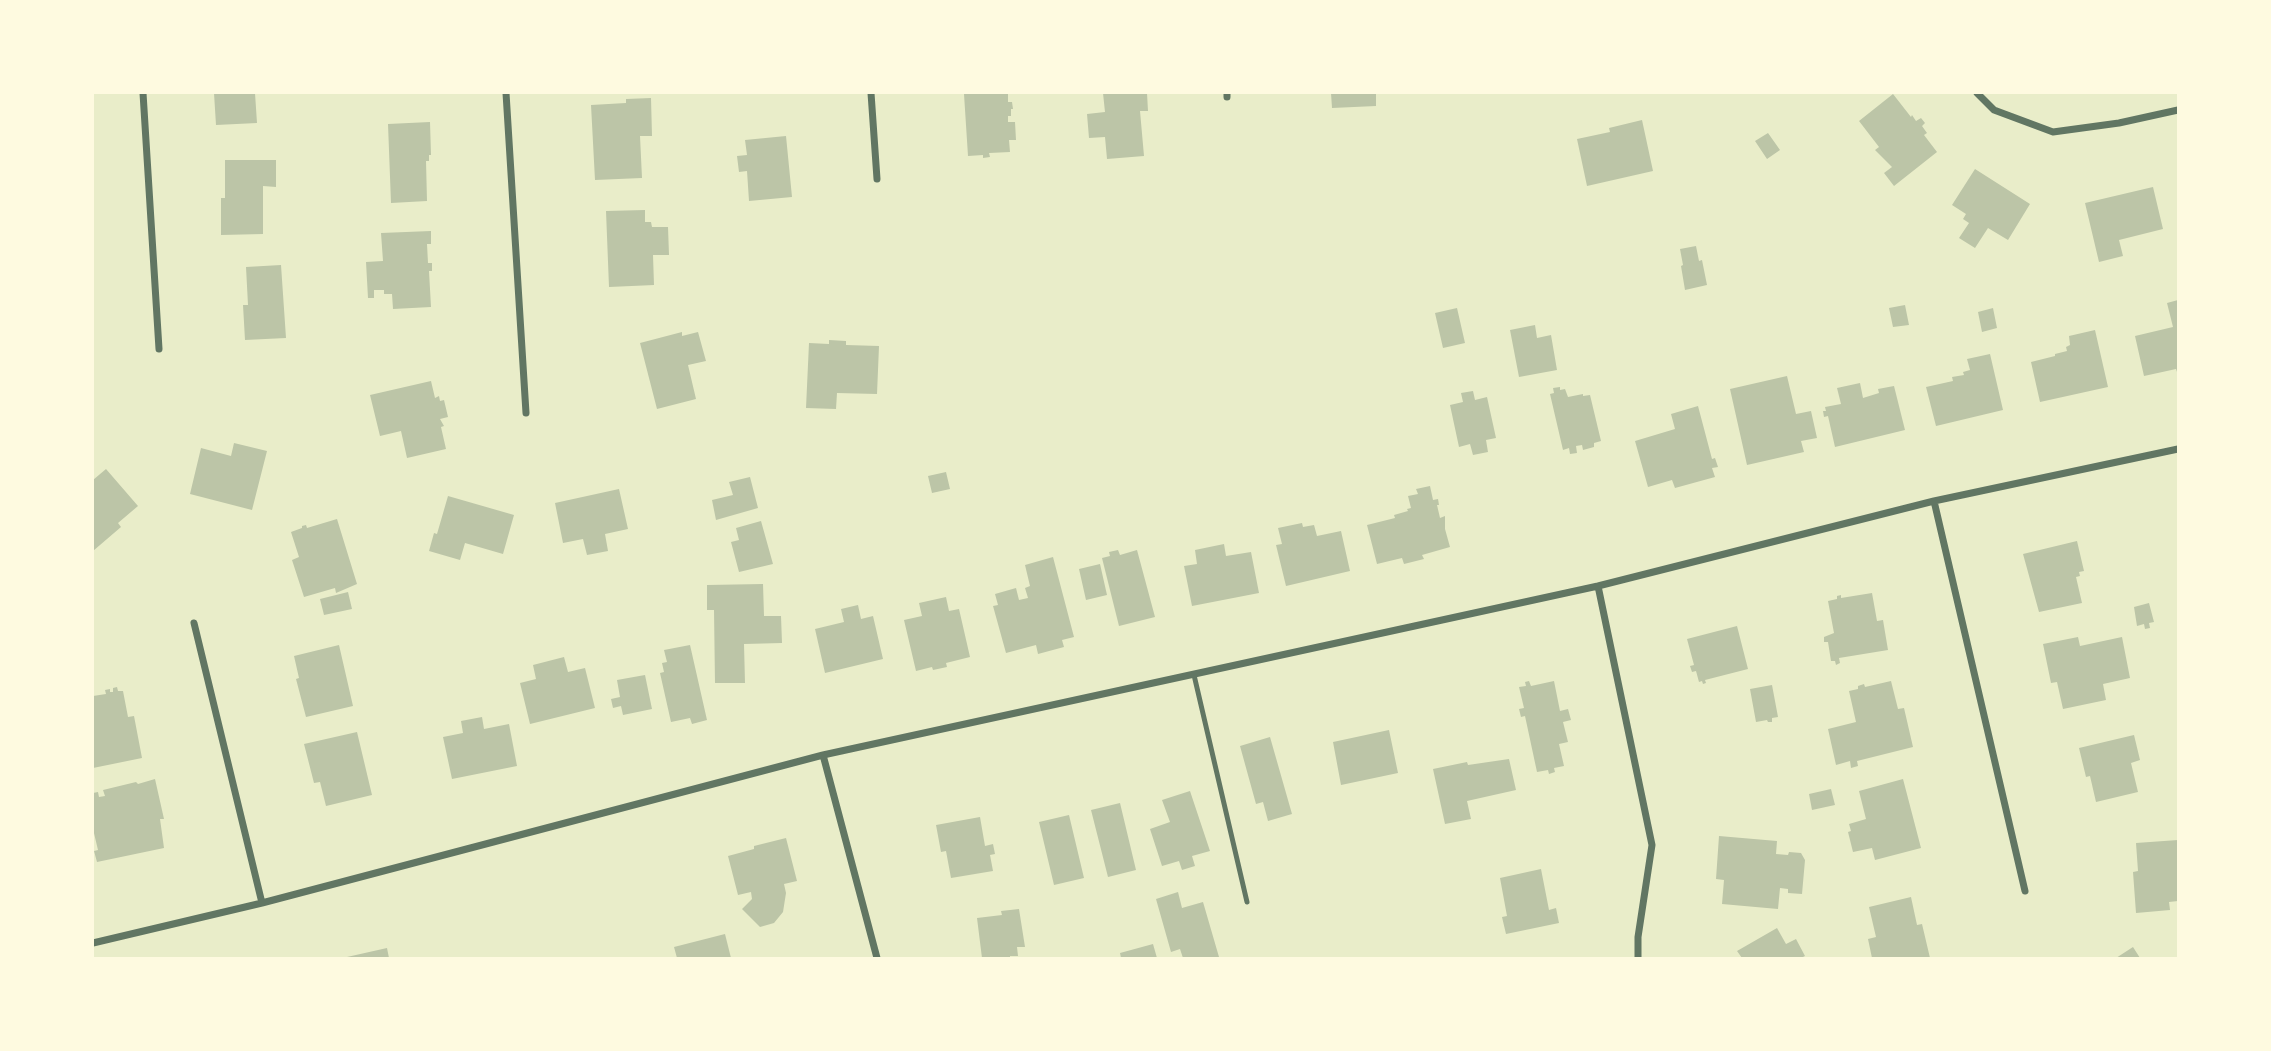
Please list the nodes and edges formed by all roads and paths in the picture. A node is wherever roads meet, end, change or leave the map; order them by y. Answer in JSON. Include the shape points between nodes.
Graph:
{"nodes":[{"id":1,"x":143,"y":93,"type":"edge"},
{"id":2,"x":506,"y":93,"type":"edge"},
{"id":3,"x":871,"y":93,"type":"edge"},
{"id":4,"x":1977,"y":93,"type":"edge"},
{"id":5,"x":2178,"y":110,"type":"edge"},
{"id":6,"x":877,"y":179,"type":"dead end"},
{"id":7,"x":159,"y":349,"type":"dead end"},
{"id":8,"x":526,"y":413,"type":"dead end"},
{"id":9,"x":2178,"y":449,"type":"edge"},
{"id":10,"x":1934,"y":501,"type":"junction"},
{"id":11,"x":1598,"y":586,"type":"junction"},
{"id":12,"x":194,"y":623,"type":"dead end"},
{"id":13,"x":1194,"y":674,"type":"junction"},
{"id":14,"x":823,"y":755,"type":"junction"},
{"id":15,"x":2025,"y":891,"type":"dead end"},
{"id":16,"x":1247,"y":902,"type":"dead end"},
{"id":17,"x":262,"y":903,"type":"junction"},
{"id":18,"x":93,"y":943,"type":"edge"},
{"id":19,"x":877,"y":958,"type":"edge"},
{"id":20,"x":1638,"y":958,"type":"edge"}],
"edges":[{"from":1,"to":7,"type":"street"},
{"from":2,"to":8,"type":"street"},
{"from":3,"to":6,"type":"street"},
{"from":4,"to":5,"type":"street","via":[[1994,110],[2053,132]]},
{"from":9,"to":10,"type":"street"},
{"from":10,"to":11,"type":"street"},
{"from":10,"to":15,"type":"street"},
{"from":11,"to":13,"type":"street"},
{"from":11,"to":20,"type":"street","via":[[1652,845]]},
{"from":12,"to":17,"type":"street"},
{"from":13,"to":14,"type":"street"},
{"from":13,"to":16,"type":"lane"},
{"from":14,"to":17,"type":"street"},
{"from":14,"to":19,"type":"street"},
{"from":17,"to":18,"type":"street"}]}
